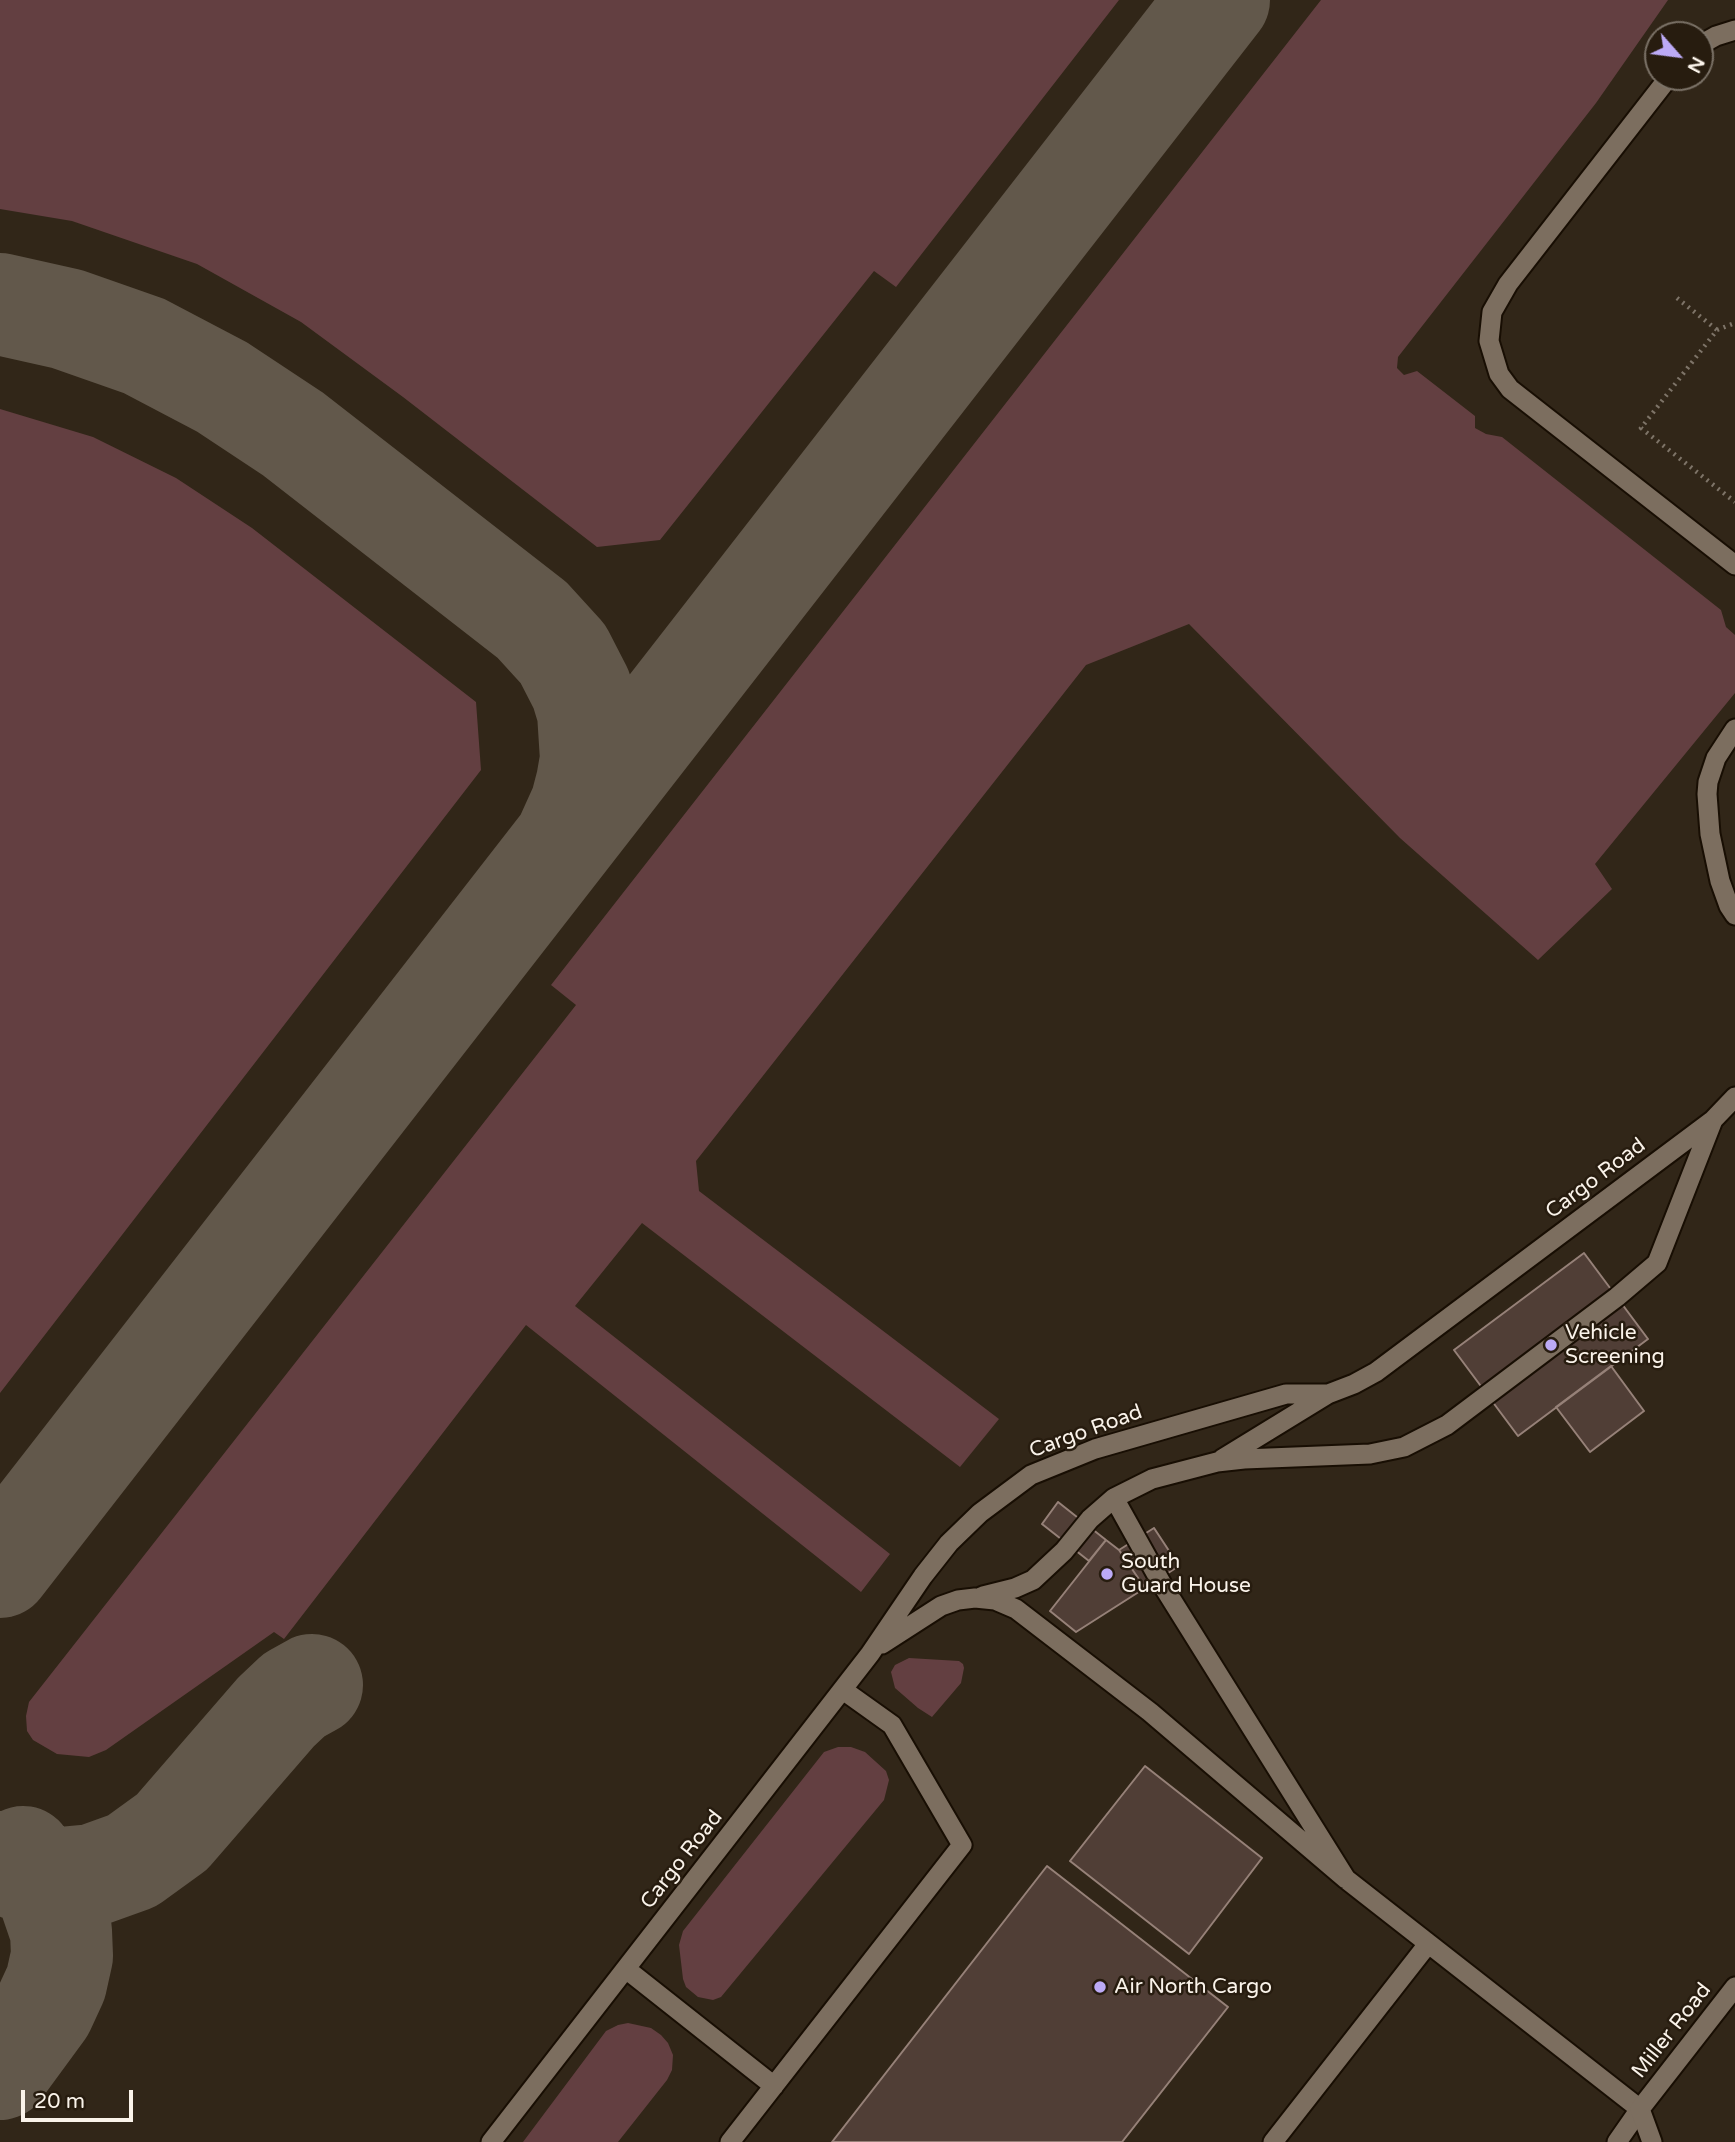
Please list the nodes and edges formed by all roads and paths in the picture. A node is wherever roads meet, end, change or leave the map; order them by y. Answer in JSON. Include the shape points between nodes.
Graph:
{"nodes":[{"id":1,"x":1735,"y":30,"type":"edge"},
{"id":2,"x":1714,"y":37,"type":"edge"},
{"id":3,"x":1658,"y":91,"type":"edge"},
{"id":4,"x":1677,"y":298,"type":"dead end"},
{"id":5,"x":1735,"y":323,"type":"edge"},
{"id":6,"x":1717,"y":330,"type":"junction"},
{"id":7,"x":1735,"y":502,"type":"edge"},
{"id":8,"x":1735,"y":565,"type":"edge"},
{"id":9,"x":1735,"y":729,"type":"edge"},
{"id":10,"x":1710,"y":834,"type":"junction"},
{"id":11,"x":1735,"y":874,"type":"edge"},
{"id":12,"x":1735,"y":915,"type":"edge"},
{"id":13,"x":1735,"y":1097,"type":"edge"},
{"id":14,"x":1713,"y":1120,"type":"junction"},
{"id":15,"x":1328,"y":1394,"type":"junction"},
{"id":16,"x":1217,"y":1462,"type":"junction"},
{"id":17,"x":1114,"y":1498,"type":"junction"},
{"id":18,"x":975,"y":1598,"type":"junction"},
{"id":19,"x":870,"y":1654,"type":"junction"},
{"id":20,"x":843,"y":1690,"type":"junction"},
{"id":21,"x":1346,"y":1879,"type":"junction"},
{"id":22,"x":1428,"y":1944,"type":"junction"},
{"id":23,"x":626,"y":1969,"type":"junction"},
{"id":24,"x":1735,"y":1987,"type":"edge"},
{"id":25,"x":774,"y":2086,"type":"junction"},
{"id":26,"x":1640,"y":2109,"type":"junction"},
{"id":27,"x":491,"y":2142,"type":"edge"},
{"id":28,"x":730,"y":2142,"type":"edge"},
{"id":29,"x":1273,"y":2142,"type":"edge"},
{"id":30,"x":1617,"y":2142,"type":"edge"},
{"id":31,"x":1652,"y":2142,"type":"edge"}],
"edges":[{"from":1,"to":2,"type":"street"},
{"from":3,"to":8,"type":"street","via":[[1508,284],[1492,312],[1489,341],[1499,374],[1510,390]]},
{"from":4,"to":6,"type":"path"},
{"from":5,"to":6,"type":"path"},
{"from":6,"to":7,"type":"path","via":[[1641,428]]},
{"from":9,"to":10,"type":"street","via":[[1711,770],[1707,794]]},
{"from":10,"to":11,"type":"street","via":[[1718,855]]},
{"from":10,"to":12,"type":"street","via":[[1720,881]]},
{"from":13,"to":14,"type":"street"},
{"from":14,"to":15,"type":"street","name":"Cargo Road","via":[[1376,1372]]},
{"from":14,"to":16,"type":"street","via":[[1657,1263],[1447,1425],[1404,1447],[1370,1454]]},
{"from":15,"to":16,"type":"street"},
{"from":15,"to":19,"type":"street","name":"Cargo Road","via":[[1286,1394],[1095,1449],[1031,1475],[949,1543]]},
{"from":16,"to":17,"type":"street","via":[[1152,1479]]},
{"from":17,"to":18,"type":"street","via":[[1033,1580]]},
{"from":17,"to":21,"type":"street","via":[[1163,1586]]},
{"from":18,"to":19,"type":"street","via":[[941,1606]]},
{"from":18,"to":21,"type":"street","via":[[1016,1609],[1049,1632]]},
{"from":19,"to":20,"type":"street","name":"Cargo Road"},
{"from":20,"to":23,"type":"street","name":"Cargo Road"},
{"from":20,"to":25,"type":"street","via":[[892,1725],[962,1845]]},
{"from":21,"to":22,"type":"street"},
{"from":22,"to":26,"type":"street"},
{"from":22,"to":29,"type":"street"},
{"from":23,"to":25,"type":"street"},
{"from":23,"to":27,"type":"street","name":"Cargo Road"},
{"from":24,"to":26,"type":"street","name":"Miller Road"},
{"from":25,"to":28,"type":"street"},
{"from":26,"to":30,"type":"street"},
{"from":26,"to":31,"type":"street","name":"Miller Road"}]}
